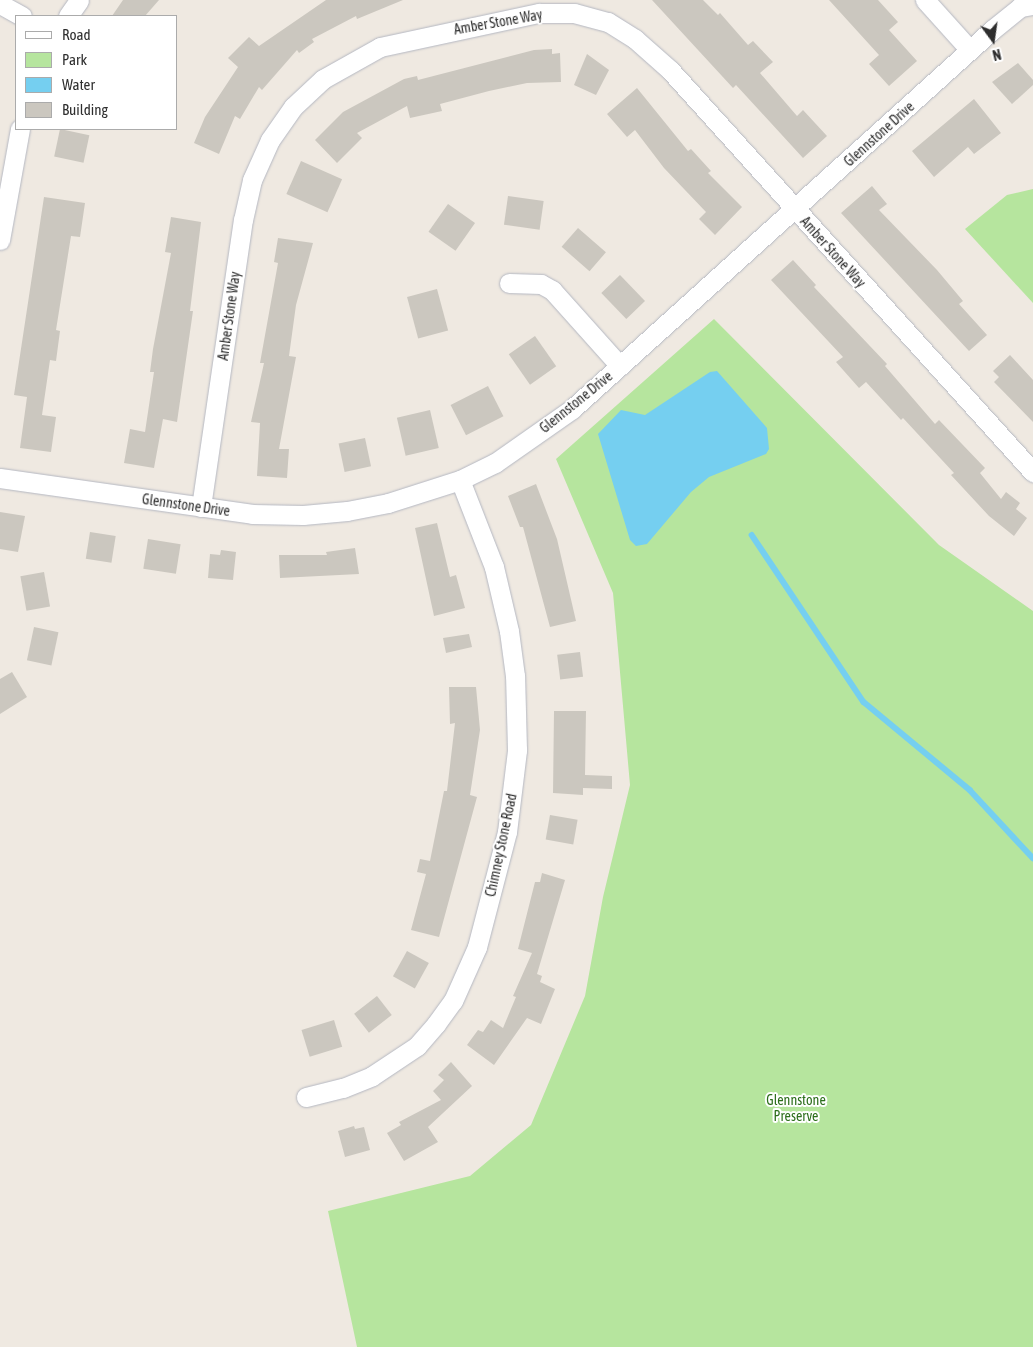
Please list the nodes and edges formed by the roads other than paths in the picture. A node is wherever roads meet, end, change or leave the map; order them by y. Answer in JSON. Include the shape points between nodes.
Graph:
{"nodes":[{"id":1,"x":79,"y":0,"type":"edge"},
{"id":2,"x":925,"y":0,"type":"edge"},
{"id":3,"x":0,"y":4,"type":"edge"},
{"id":4,"x":1033,"y":5,"type":"edge"},
{"id":5,"x":20,"y":15,"type":"edge"},
{"id":6,"x":69,"y":15,"type":"edge"},
{"id":7,"x":970,"y":50,"type":"junction"},
{"id":8,"x":20,"y":130,"type":"edge"},
{"id":9,"x":795,"y":209,"type":"junction"},
{"id":10,"x":0,"y":240,"type":"edge"},
{"id":11,"x":509,"y":283,"type":"dead end"},
{"id":12,"x":620,"y":366,"type":"junction"},
{"id":13,"x":1033,"y":472,"type":"edge"},
{"id":14,"x":0,"y":478,"type":"edge"},
{"id":15,"x":460,"y":480,"type":"junction"},
{"id":16,"x":201,"y":507,"type":"junction"},
{"id":17,"x":306,"y":1097,"type":"dead end"}],
"edges":[{"from":1,"to":6,"type":"street"},
{"from":2,"to":7,"type":"street"},
{"from":3,"to":5,"type":"street"},
{"from":4,"to":7,"type":"street","name":"Glennstone Drive","via":[[1020,7]]},
{"from":7,"to":9,"type":"street","name":"Glennstone Drive"},
{"from":8,"to":10,"type":"street"},
{"from":9,"to":12,"type":"street","name":"Glennstone Drive"},
{"from":9,"to":13,"type":"street","name":"Amber Stone Way"},
{"from":9,"to":16,"type":"street","name":"Amber Stone Way","via":[[670,70],[635,39],[608,22],[574,13],[539,13],[380,46],[323,79],[293,107],[270,140],[252,180],[241,230]]},
{"from":11,"to":12,"type":"street","via":[[541,284],[552,290]]},
{"from":12,"to":15,"type":"street","name":"Glennstone Drive","via":[[572,409],[495,462]]},
{"from":14,"to":16,"type":"street","name":"Glennstone Drive"},
{"from":15,"to":16,"type":"street","name":"Glennstone Drive","via":[[388,503],[347,511],[260,514]]},
{"from":15,"to":17,"type":"street","name":"Chimney Stone Road","via":[[494,567],[516,676],[517,750],[507,832],[477,947],[453,1001],[436,1024],[417,1046],[372,1076],[343,1088]]}]}
